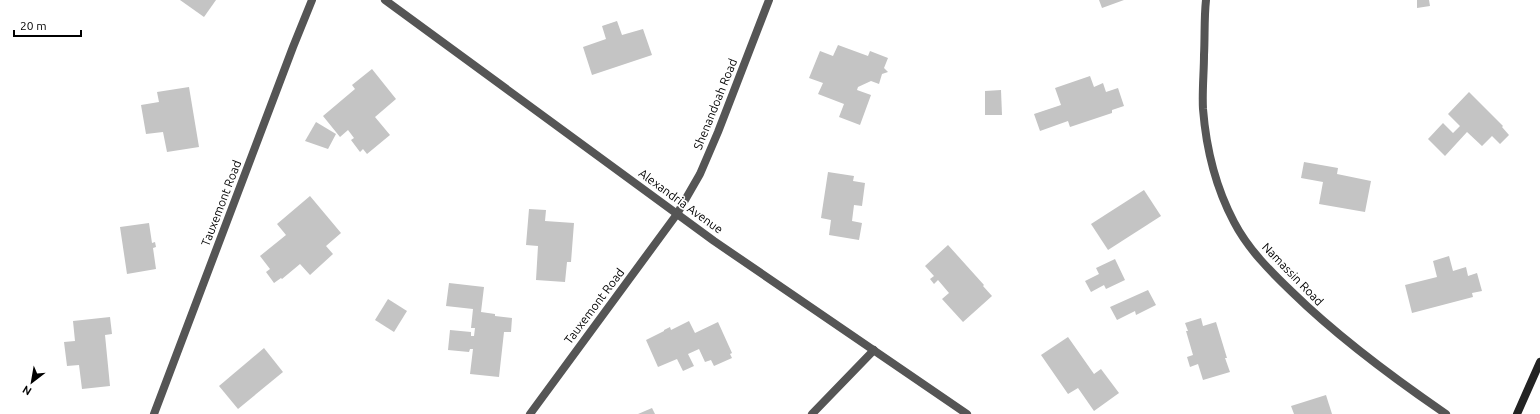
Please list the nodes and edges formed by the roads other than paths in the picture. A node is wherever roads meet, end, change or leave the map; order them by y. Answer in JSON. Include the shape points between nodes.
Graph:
{"nodes":[{"id":1,"x":312,"y":0,"type":"edge"},
{"id":2,"x":385,"y":0,"type":"edge"},
{"id":3,"x":770,"y":0,"type":"edge"},
{"id":4,"x":1206,"y":0,"type":"edge"},
{"id":5,"x":677,"y":214,"type":"junction"},
{"id":6,"x":874,"y":350,"type":"junction"},
{"id":7,"x":1540,"y":362,"type":"edge"},
{"id":8,"x":962,"y":413,"type":"edge"},
{"id":9,"x":154,"y":414,"type":"edge"},
{"id":10,"x":530,"y":414,"type":"edge"},
{"id":11,"x":812,"y":414,"type":"edge"},
{"id":12,"x":1446,"y":414,"type":"edge"},
{"id":13,"x":1517,"y":414,"type":"edge"}],
"edges":[{"from":1,"to":9,"type":"street","name":"Tauxemont Road"},
{"from":2,"to":5,"type":"street","name":"Alexandria Avenue"},
{"from":3,"to":5,"type":"street","name":"Shenandoah Road","via":[[700,174]]},
{"from":4,"to":12,"type":"street","name":"Namassin Road","via":[[1203,108],[1206,134],[1214,172],[1234,223],[1268,269],[1310,310],[1373,362]]},
{"from":5,"to":6,"type":"street","name":"Alexandria Avenue"},
{"from":5,"to":10,"type":"street","name":"Tauxemont Road"},
{"from":6,"to":8,"type":"street","name":"Alexandria Avenue"},
{"from":6,"to":11,"type":"street"},
{"from":7,"to":13,"type":"main road"}]}
